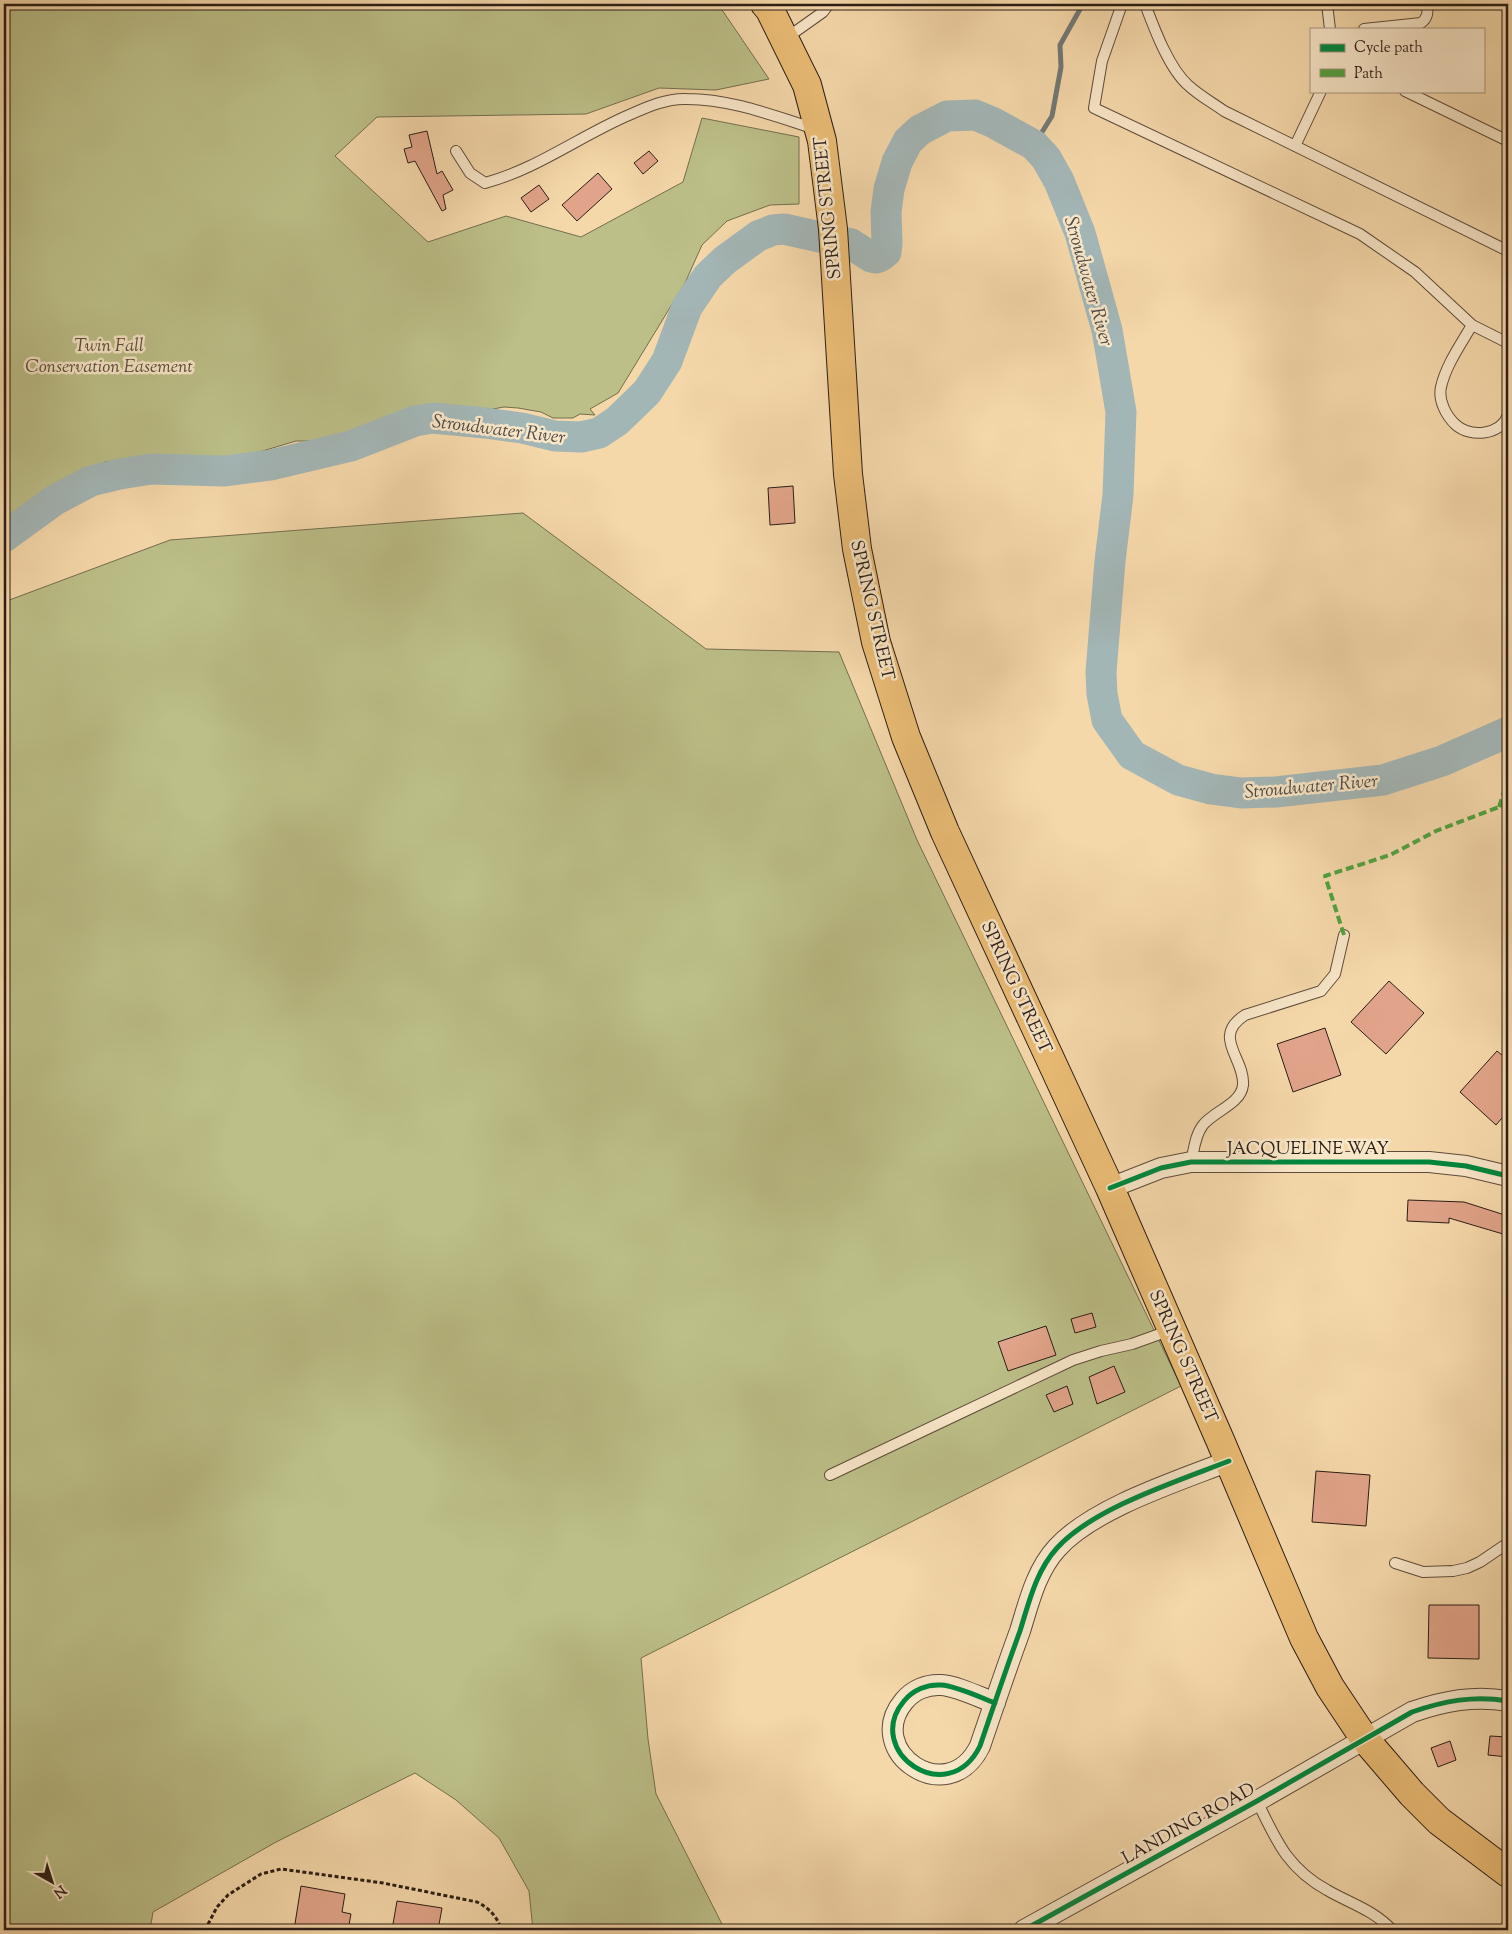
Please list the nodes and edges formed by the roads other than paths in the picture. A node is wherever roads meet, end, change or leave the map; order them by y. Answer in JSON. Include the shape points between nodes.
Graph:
{"nodes":[{"id":1,"x":765,"y":4,"type":"edge"},
{"id":2,"x":829,"y":4,"type":"edge"},
{"id":3,"x":1122,"y":4,"type":"edge"},
{"id":4,"x":1145,"y":4,"type":"edge"},
{"id":5,"x":1327,"y":4,"type":"edge"},
{"id":6,"x":1427,"y":4,"type":"edge"},
{"id":7,"x":1330,"y":28,"type":"edge"},
{"id":8,"x":1374,"y":28,"type":"edge"},
{"id":9,"x":785,"y":39,"type":"junction"},
{"id":10,"x":1321,"y":92,"type":"edge"},
{"id":11,"x":1407,"y":92,"type":"edge"},
{"id":12,"x":819,"y":130,"type":"junction"},
{"id":13,"x":1508,"y":141,"type":"edge"},
{"id":14,"x":1295,"y":146,"type":"junction"},
{"id":15,"x":456,"y":152,"type":"dead end"},
{"id":16,"x":1508,"y":251,"type":"edge"},
{"id":17,"x":1472,"y":325,"type":"junction"},
{"id":18,"x":1508,"y":344,"type":"edge"},
{"id":19,"x":1508,"y":415,"type":"edge"},
{"id":20,"x":1344,"y":935,"type":"dead end"},
{"id":21,"x":1191,"y":1162,"type":"junction"},
{"id":22,"x":1508,"y":1176,"type":"edge"},
{"id":23,"x":1110,"y":1188,"type":"junction"},
{"id":24,"x":1172,"y":1329,"type":"junction"},
{"id":25,"x":1229,"y":1461,"type":"junction"},
{"id":26,"x":830,"y":1475,"type":"dead end"},
{"id":27,"x":1508,"y":1542,"type":"edge"},
{"id":28,"x":1395,"y":1563,"type":"dead end"},
{"id":29,"x":1508,"y":1701,"type":"edge"},
{"id":30,"x":995,"y":1702,"type":"junction"},
{"id":31,"x":1364,"y":1738,"type":"junction"},
{"id":32,"x":1257,"y":1801,"type":"junction"},
{"id":33,"x":1508,"y":1873,"type":"edge"},
{"id":34,"x":1024,"y":1930,"type":"edge"},
{"id":35,"x":1392,"y":1930,"type":"edge"}],
"edges":[{"from":1,"to":9,"type":"main road","name":"SPRING STREET"},
{"from":2,"to":9,"type":"lane","via":[[823,12]]},
{"from":3,"to":17,"type":"lane","via":[[1102,60],[1094,108],[1360,234],[1415,272]]},
{"from":4,"to":14,"type":"lane","via":[[1169,60],[1188,85],[1224,111]]},
{"from":5,"to":7,"type":"lane"},
{"from":6,"to":8,"type":"lane","via":[[1428,15],[1421,23]]},
{"from":9,"to":12,"type":"main road","name":"SPRING STREET","via":[[807,85]]},
{"from":10,"to":14,"type":"lane"},
{"from":11,"to":13,"type":"lane"},
{"from":12,"to":15,"type":"lane","via":[[754,110],[686,98],[666,101],[605,125],[528,168],[486,183],[470,173]]},
{"from":12,"to":23,"type":"main road","name":"SPRING STREET","via":[[833,229],[848,474],[857,549],[876,642],[906,737],[945,832]]},
{"from":14,"to":16,"type":"lane"},
{"from":17,"to":18,"type":"lane"},
{"from":17,"to":19,"type":"lane","via":[[1441,388],[1442,406],[1456,425],[1472,432],[1493,432],[1506,422]]},
{"from":20,"to":21,"type":"lane","via":[[1335,974],[1321,991],[1245,1015],[1232,1027],[1230,1043],[1243,1084],[1236,1099],[1213,1114],[1202,1126]]},
{"from":21,"to":22,"type":"street","name":"JACQUELINE WAY","via":[[1429,1162]]},
{"from":21,"to":23,"type":"street","name":"JACQUELINE WAY","via":[[1161,1168]]},
{"from":23,"to":24,"type":"main road","name":"SPRING STREET"},
{"from":24,"to":25,"type":"main road","name":"SPRING STREET"},
{"from":24,"to":26,"type":"lane","via":[[1073,1360]]},
{"from":25,"to":30,"type":"street","via":[[1151,1491],[1098,1517],[1056,1548],[1039,1576]]},
{"from":25,"to":31,"type":"main road","name":"SPRING STREET","via":[[1304,1638]]},
{"from":27,"to":28,"type":"lane","via":[[1480,1562],[1453,1572],[1423,1572]]},
{"from":29,"to":31,"type":"street","name":"LANDING ROAD","via":[[1474,1698],[1434,1704]]},
{"from":30,"to":30,"type":"street","via":[[977,1753],[967,1765],[954,1772],[938,1775],[923,1772],[904,1760],[896,1747],[895,1717],[906,1698],[918,1689],[946,1685]]},
{"from":31,"to":32,"type":"street","name":"LANDING ROAD"},
{"from":31,"to":33,"type":"main road","name":"SPRING STREET","via":[[1439,1821]]},
{"from":32,"to":34,"type":"street","name":"LANDING ROAD"},
{"from":32,"to":35,"type":"lane","via":[[1290,1862],[1304,1875],[1372,1913]]}]}
